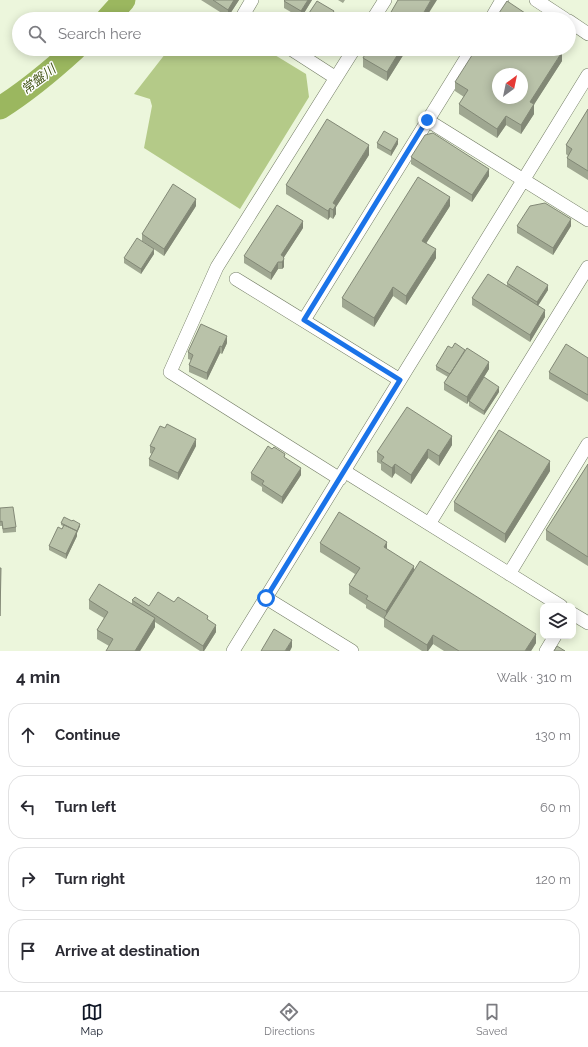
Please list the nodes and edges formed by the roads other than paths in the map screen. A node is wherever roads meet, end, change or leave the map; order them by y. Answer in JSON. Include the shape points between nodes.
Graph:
{"nodes":[{"id":1,"x":252,"y":0,"type":"edge"},
{"id":2,"x":385,"y":0,"type":"edge"},
{"id":3,"x":502,"y":0,"type":"edge"},
{"id":4,"x":536,"y":0,"type":"edge"},
{"id":5,"x":245,"y":12,"type":"edge"},
{"id":6,"x":377,"y":12,"type":"edge"},
{"id":7,"x":494,"y":12,"type":"edge"},
{"id":8,"x":554,"y":12,"type":"edge"},
{"id":9,"x":576,"y":26,"type":"edge"},
{"id":10,"x":588,"y":34,"type":"edge"},
{"id":11,"x":302,"y":56,"type":"edge"},
{"id":12,"x":350,"y":56,"type":"edge"},
{"id":13,"x":468,"y":56,"type":"edge"},
{"id":14,"x":588,"y":75,"type":"edge"},
{"id":15,"x":336,"y":78,"type":"junction"},
{"id":16,"x":427,"y":120,"type":"junction"},
{"id":17,"x":524,"y":180,"type":"junction"},
{"id":18,"x":588,"y":220,"type":"edge"},
{"id":19,"x":588,"y":268,"type":"edge"},
{"id":20,"x":236,"y":279,"type":"dead end"},
{"id":21,"x":304,"y":320,"type":"junction"},
{"id":22,"x":400,"y":380,"type":"junction"},
{"id":23,"x":588,"y":444,"type":"edge"},
{"id":24,"x":342,"y":475,"type":"junction"},
{"id":25,"x":429,"y":524,"type":"junction"},
{"id":26,"x":509,"y":574,"type":"junction"},
{"id":27,"x":266,"y":598,"type":"junction"},
{"id":28,"x":556,"y":603,"type":"edge"},
{"id":29,"x":576,"y":616,"type":"edge"},
{"id":30,"x":588,"y":623,"type":"edge"},
{"id":31,"x":553,"y":639,"type":"edge"},
{"id":32,"x":233,"y":651,"type":"edge"},
{"id":33,"x":352,"y":651,"type":"edge"},
{"id":34,"x":546,"y":651,"type":"edge"}],
"edges":[{"from":1,"to":5,"type":"street"},
{"from":2,"to":6,"type":"street"},
{"from":3,"to":7,"type":"street"},
{"from":4,"to":8,"type":"street"},
{"from":9,"to":10,"type":"street"},
{"from":11,"to":15,"type":"street"},
{"from":12,"to":15,"type":"street"},
{"from":13,"to":16,"type":"street"},
{"from":14,"to":17,"type":"street"},
{"from":15,"to":24,"type":"street","via":[[217,267],[170,372]]},
{"from":16,"to":17,"type":"street"},
{"from":16,"to":21,"type":"street"},
{"from":17,"to":18,"type":"street"},
{"from":17,"to":22,"type":"street"},
{"from":19,"to":25,"type":"street"},
{"from":20,"to":21,"type":"street"},
{"from":21,"to":22,"type":"street"},
{"from":22,"to":24,"type":"street"},
{"from":23,"to":26,"type":"street"},
{"from":24,"to":25,"type":"street"},
{"from":24,"to":27,"type":"street"},
{"from":25,"to":26,"type":"street"},
{"from":26,"to":28,"type":"street"},
{"from":27,"to":32,"type":"street"},
{"from":27,"to":33,"type":"street"},
{"from":29,"to":30,"type":"street"},
{"from":31,"to":34,"type":"street"}]}
